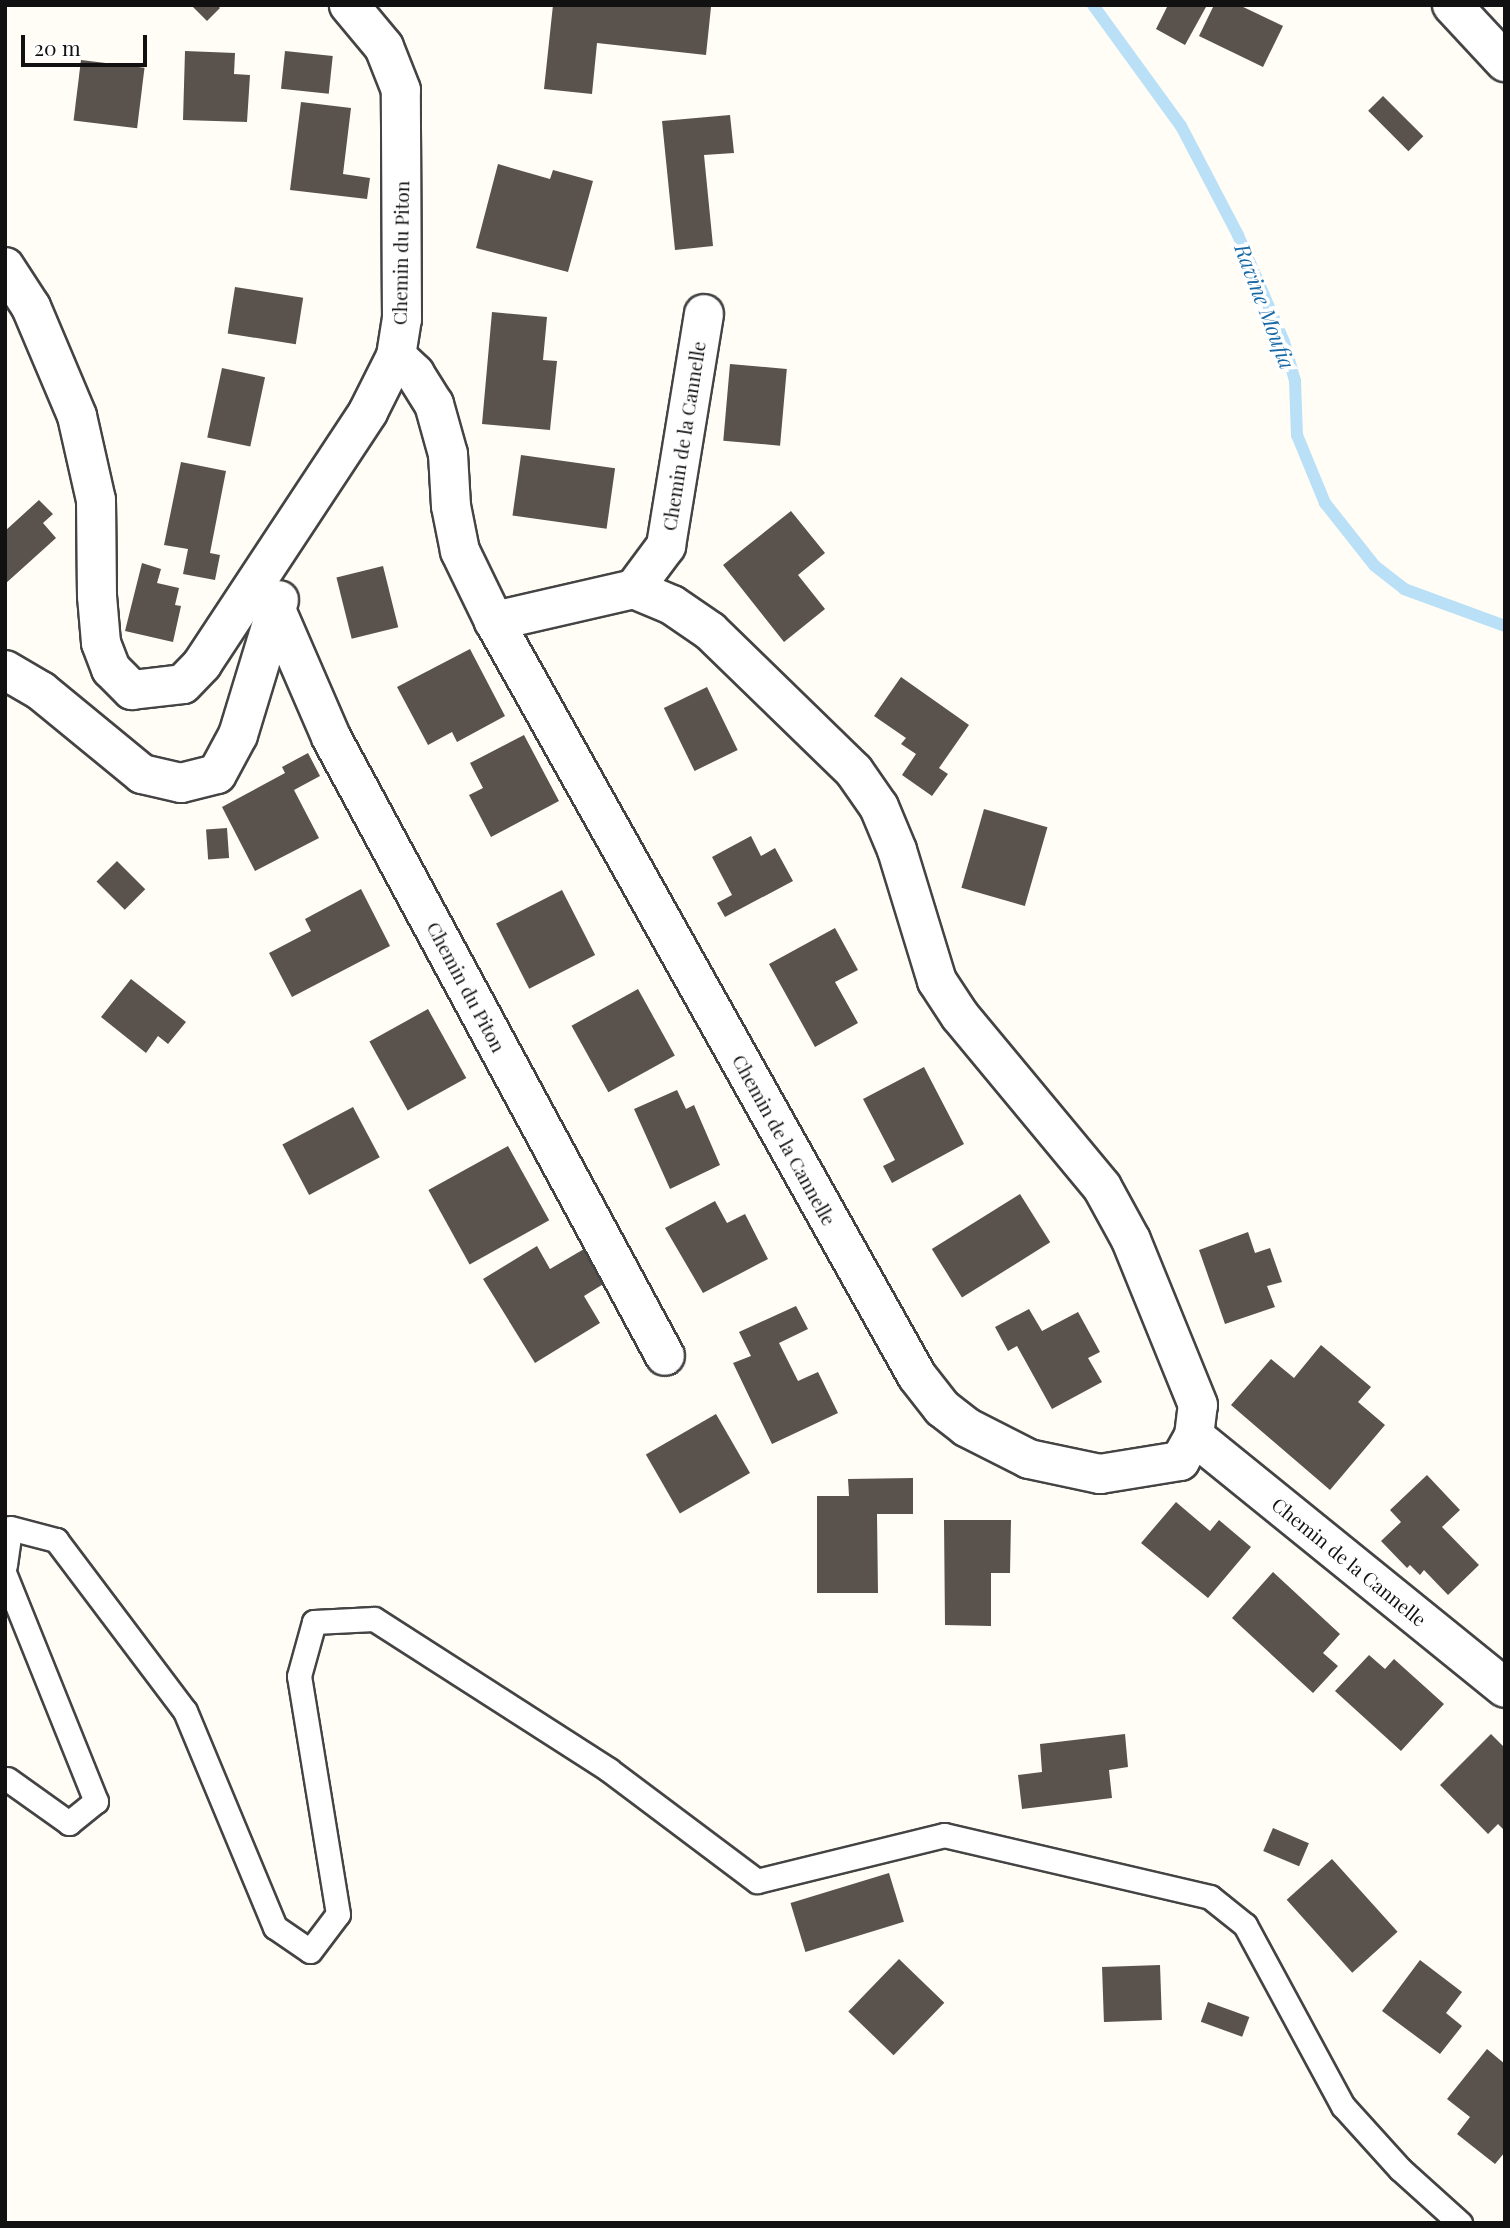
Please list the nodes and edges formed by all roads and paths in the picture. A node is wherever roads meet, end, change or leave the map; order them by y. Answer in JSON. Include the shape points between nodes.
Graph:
{"nodes":[{"id":1,"x":349,"y":5,"type":"edge"},
{"id":2,"x":1452,"y":5,"type":"edge"},
{"id":3,"x":1505,"y":62,"type":"edge"},
{"id":4,"x":5,"y":267,"type":"edge"},
{"id":5,"x":704,"y":314,"type":"dead end"},
{"id":6,"x":396,"y":356,"type":"junction"},
{"id":7,"x":295,"y":519,"type":"junction"},
{"id":8,"x":634,"y":589,"type":"junction"},
{"id":9,"x":277,"y":612,"type":"junction"},
{"id":10,"x":494,"y":621,"type":"junction"},
{"id":11,"x":5,"y":670,"type":"edge"},
{"id":12,"x":665,"y":1356,"type":"dead end"},
{"id":13,"x":1194,"y":1436,"type":"junction"},
{"id":14,"x":5,"y":1565,"type":"edge"},
{"id":15,"x":5,"y":1575,"type":"edge"},
{"id":16,"x":1505,"y":1688,"type":"edge"},
{"id":17,"x":7,"y":1779,"type":"dead end"},
{"id":18,"x":1460,"y":2223,"type":"edge"}],
"edges":[{"from":1,"to":6,"type":"street","name":"Chemin du Piton","via":[[384,47],[401,90],[402,319]]},
{"from":2,"to":3,"type":"street"},
{"from":4,"to":7,"type":"street","via":[[31,307],[77,416],[96,500],[102,643],[111,669],[132,690],[183,684],[202,664]]},
{"from":5,"to":8,"type":"street","name":"Chemin de la Cannelle","via":[[666,546]]},
{"from":6,"to":7,"type":"street","name":"Chemin du Piton","via":[[368,412]]},
{"from":6,"to":10,"type":"street","name":"Chemin de la Cannelle","via":[[415,373],[434,404],[448,454],[460,551]]},
{"from":7,"to":9,"type":"street","name":"Chemin du Piton"},
{"from":8,"to":10,"type":"street"},
{"from":8,"to":13,"type":"street","via":[[672,605],[710,631],[853,771],[879,807],[937,981],[960,1016],[1102,1187],[1131,1240],[1198,1405]]},
{"from":9,"to":11,"type":"street","name":"Chemin du Piton","via":[[238,735],[217,774],[181,783],[142,774],[41,691]]},
{"from":9,"to":12,"type":"street","name":"Chemin du Piton","via":[[331,737]]},
{"from":10,"to":13,"type":"street","name":"Chemin de la Cannelle","via":[[917,1376],[942,1408],[995,1445],[1029,1459],[1100,1474],[1180,1461]]},
{"from":13,"to":16,"type":"street","name":"Chemin de la Cannelle"},
{"from":14,"to":18,"type":"lane","via":[[10,1528],[56,1540],[185,1711],[275,1927],[310,1951],[338,1914],[299,1676],[314,1622],[374,1619],[609,1770],[757,1881],[944,1835],[1210,1897],[1245,1925],[1343,2106],[1400,2169]]},
{"from":15,"to":17,"type":"lane","via":[[96,1801],[69,1823]]}]}
